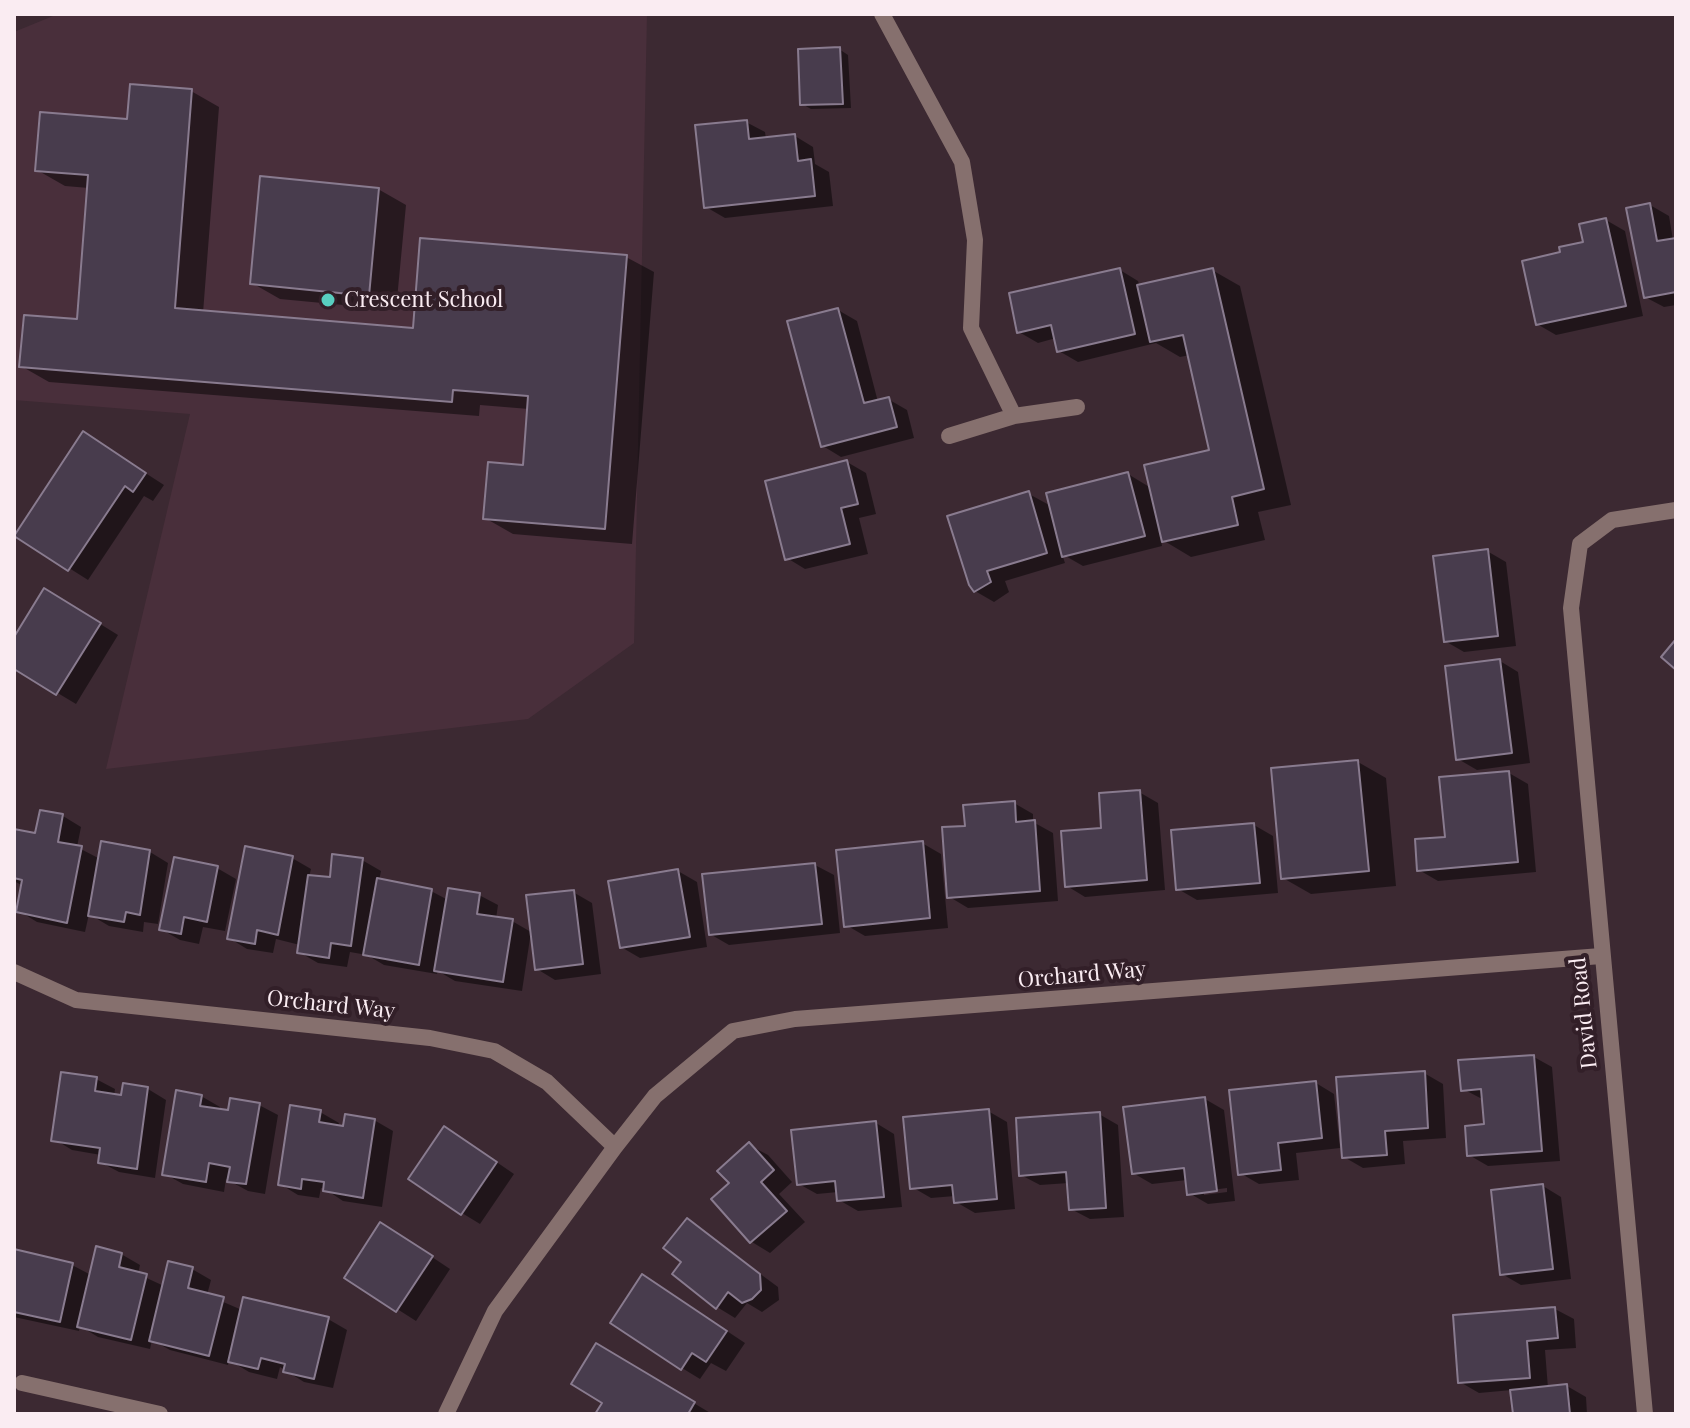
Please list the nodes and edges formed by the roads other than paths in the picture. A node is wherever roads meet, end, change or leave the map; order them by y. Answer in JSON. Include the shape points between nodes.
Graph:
{"nodes":[{"id":1,"x":882,"y":14,"type":"edge"},
{"id":2,"x":1077,"y":407,"type":"dead end"},
{"id":3,"x":1014,"y":416,"type":"junction"},
{"id":4,"x":949,"y":436,"type":"dead end"},
{"id":5,"x":1676,"y":510,"type":"edge"},
{"id":6,"x":1601,"y":956,"type":"junction"},
{"id":7,"x":14,"y":972,"type":"edge"},
{"id":8,"x":615,"y":1147,"type":"junction"},
{"id":9,"x":17,"y":1382,"type":"edge"},
{"id":10,"x":160,"y":1414,"type":"edge"},
{"id":11,"x":446,"y":1414,"type":"edge"},
{"id":12,"x":1645,"y":1414,"type":"edge"}],
"edges":[{"from":1,"to":3,"type":"street","via":[[962,162],[975,240],[971,328]]},
{"from":2,"to":3,"type":"street"},
{"from":3,"to":4,"type":"street"},
{"from":5,"to":6,"type":"street","name":"David Road","via":[[1612,520],[1580,544],[1571,608]]},
{"from":6,"to":8,"type":"street","name":"Orchard Way","via":[[795,1019],[733,1031],[655,1096]]},
{"from":6,"to":12,"type":"street","name":"David Road"},
{"from":7,"to":8,"type":"street","name":"Orchard Way","via":[[76,1000],[430,1038],[494,1051],[547,1082]]},
{"from":8,"to":11,"type":"street","name":"Orchard Way","via":[[495,1311]]},
{"from":9,"to":10,"type":"street"}]}
